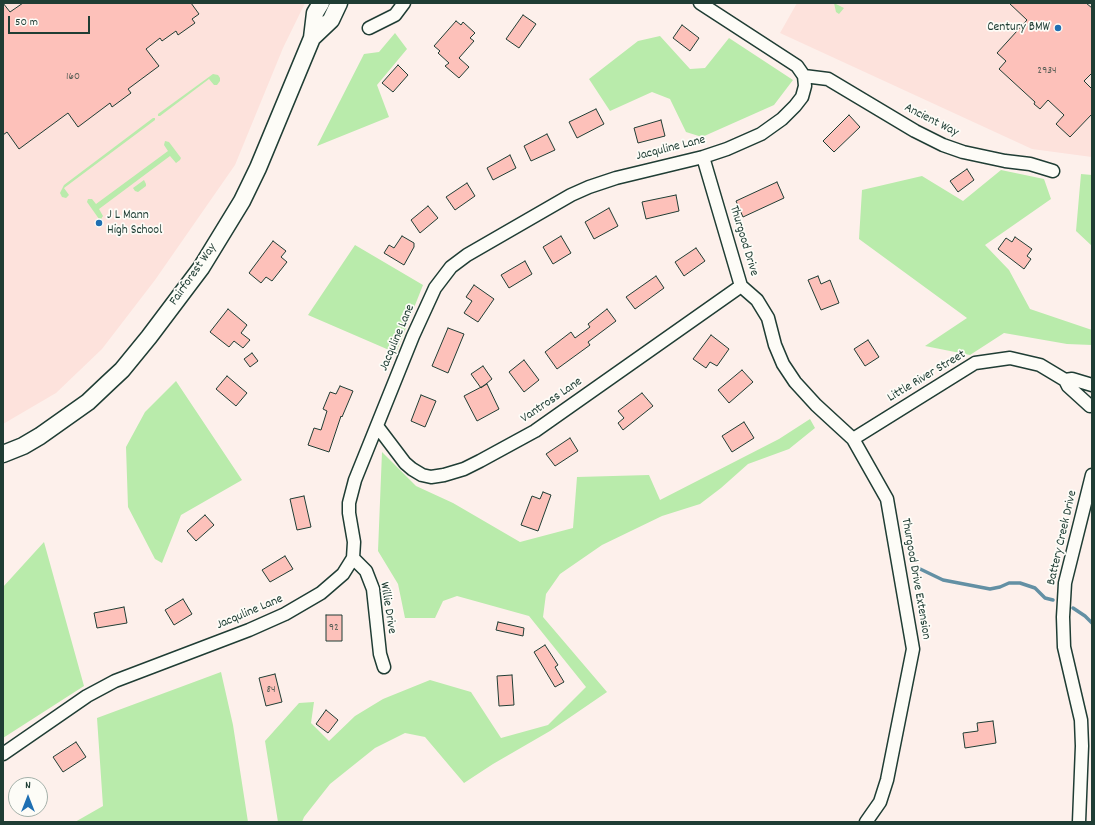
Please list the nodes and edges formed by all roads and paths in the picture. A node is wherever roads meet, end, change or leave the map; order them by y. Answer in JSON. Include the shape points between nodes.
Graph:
{"nodes":[{"id":1,"x":320,"y":3,"type":"edge"},
{"id":2,"x":339,"y":3,"type":"edge"},
{"id":3,"x":404,"y":3,"type":"edge"},
{"id":4,"x":700,"y":3,"type":"edge"},
{"id":5,"x":369,"y":28,"type":"dead end"},
{"id":6,"x":312,"y":38,"type":"junction"},
{"id":7,"x":804,"y":76,"type":"junction"},
{"id":8,"x":703,"y":157,"type":"junction"},
{"id":9,"x":1053,"y":171,"type":"dead end"},
{"id":10,"x":741,"y":286,"type":"junction"},
{"id":11,"x":1065,"y":380,"type":"junction"},
{"id":12,"x":1092,"y":385,"type":"edge"},
{"id":13,"x":1091,"y":405,"type":"edge"},
{"id":14,"x":377,"y":426,"type":"junction"},
{"id":15,"x":852,"y":439,"type":"junction"},
{"id":16,"x":3,"y":454,"type":"edge"},
{"id":17,"x":1092,"y":475,"type":"edge"},
{"id":18,"x":1086,"y":524,"type":"edge"},
{"id":19,"x":353,"y":558,"type":"junction"},
{"id":20,"x":384,"y":667,"type":"dead end"},
{"id":21,"x":3,"y":754,"type":"edge"},
{"id":22,"x":866,"y":822,"type":"edge"},
{"id":23,"x":1079,"y":822,"type":"edge"}],
"edges":[{"from":1,"to":6,"type":"main road","name":"Fairforest Way","via":[[315,13]]},
{"from":2,"to":6,"type":"main road","name":"Fairforest Way","via":[[331,20]]},
{"from":3,"to":5,"type":"street","via":[[394,15]]},
{"from":4,"to":7,"type":"street","via":[[797,66]]},
{"from":6,"to":16,"type":"main road","name":"Fairforest Way","via":[[242,201],[190,284],[129,361],[102,389],[40,436]]},
{"from":7,"to":8,"type":"street","name":"Jacquline Lane","via":[[802,97],[782,120],[761,134]]},
{"from":7,"to":9,"type":"street","name":"Ancient Way","via":[[828,79],[943,145]]},
{"from":8,"to":10,"type":"street","name":"Thurgood Drive"},
{"from":8,"to":14,"type":"street","name":"Jacquline Lane","via":[[589,187],[531,218],[451,267],[430,298]]},
{"from":10,"to":14,"type":"street","name":"Vantross Lane","via":[[535,431],[464,469],[431,477],[422,475],[405,463]]},
{"from":10,"to":15,"type":"street","name":"Thurgood Drive","via":[[757,300],[768,318],[778,354],[795,382]]},
{"from":11,"to":12,"type":"street","name":"Little River Street","via":[[1072,379]]},
{"from":11,"to":13,"type":"street","name":"Little River Street","via":[[1068,386]]},
{"from":11,"to":15,"type":"street","name":"Little River Street","via":[[1040,365],[1010,358],[975,363]]},
{"from":14,"to":19,"type":"street","name":"Jacquline Lane","via":[[355,480],[349,503],[354,542]]},
{"from":15,"to":22,"type":"street","name":"Thurgood Drive Extension","via":[[887,499],[913,650],[887,780],[880,802]]},
{"from":17,"to":18,"type":"street","name":"Battery Creek Drive"},
{"from":18,"to":23,"type":"street","name":"Battery Creek Drive","via":[[1070,559],[1064,583],[1063,616],[1064,647],[1081,720]]},
{"from":19,"to":20,"type":"street","name":"Willie Drive","via":[[366,571],[373,589],[380,654]]},
{"from":19,"to":21,"type":"street","name":"Jacquline Lane","via":[[335,582],[285,614],[115,682],[87,696]]}]}
